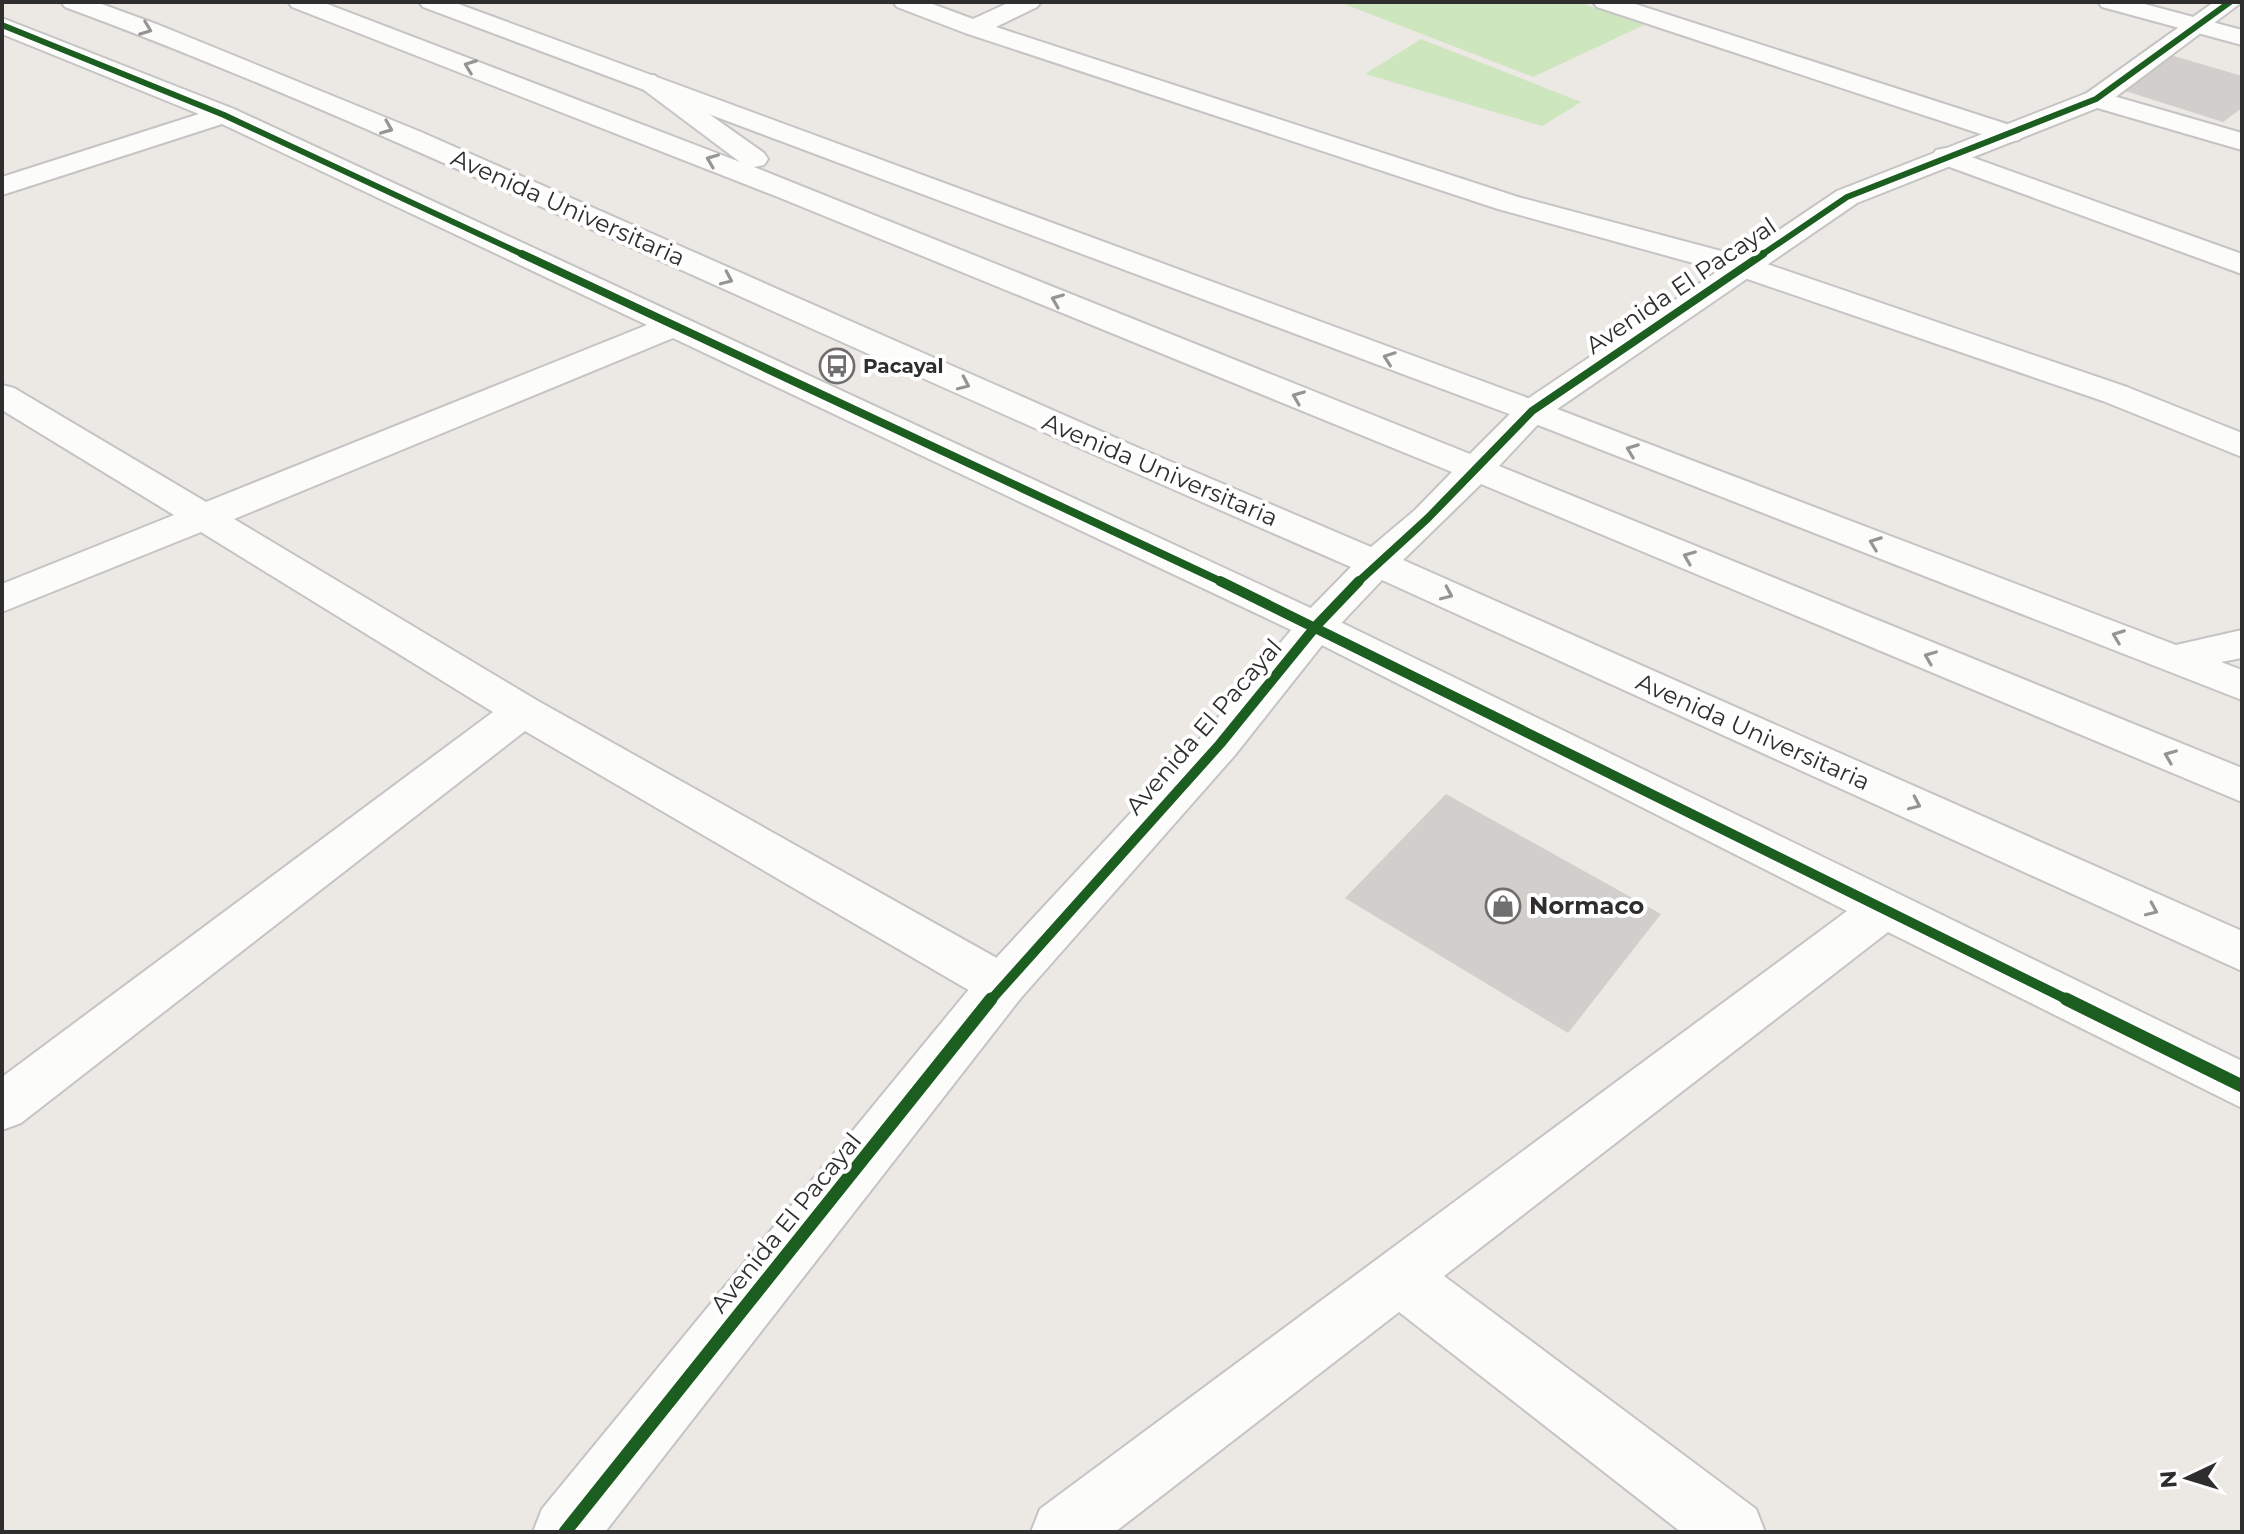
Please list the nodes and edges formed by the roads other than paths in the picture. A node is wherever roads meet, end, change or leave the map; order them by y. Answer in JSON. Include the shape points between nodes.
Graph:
{"nodes":[{"id":1,"x":73,"y":2,"type":"edge"},
{"id":2,"x":300,"y":2,"type":"edge"},
{"id":3,"x":431,"y":2,"type":"edge"},
{"id":4,"x":905,"y":2,"type":"edge"},
{"id":5,"x":1029,"y":2,"type":"edge"},
{"id":6,"x":1605,"y":2,"type":"edge"},
{"id":7,"x":2110,"y":2,"type":"edge"},
{"id":8,"x":2230,"y":2,"type":"edge"},
{"id":9,"x":2,"y":25,"type":"edge"},
{"id":10,"x":2198,"y":26,"type":"junction"},
{"id":11,"x":974,"y":28,"type":"junction"},
{"id":12,"x":2242,"y":38,"type":"edge"},
{"id":13,"x":645,"y":81,"type":"junction"},
{"id":14,"x":2096,"y":99,"type":"junction"},
{"id":15,"x":224,"y":115,"type":"junction"},
{"id":16,"x":2009,"y":134,"type":"junction"},
{"id":17,"x":2242,"y":142,"type":"edge"},
{"id":18,"x":1946,"y":156,"type":"junction"},
{"id":19,"x":2,"y":186,"type":"edge"},
{"id":20,"x":811,"y":200,"type":"junction"},
{"id":21,"x":2242,"y":265,"type":"edge"},
{"id":22,"x":1744,"y":267,"type":"junction"},
{"id":23,"x":672,"y":327,"type":"junction"},
{"id":24,"x":2,"y":395,"type":"edge"},
{"id":25,"x":1532,"y":411,"type":"junction"},
{"id":26,"x":2242,"y":446,"type":"edge"},
{"id":27,"x":1474,"y":469,"type":"junction"},
{"id":28,"x":205,"y":518,"type":"junction"},
{"id":29,"x":1376,"y":563,"type":"junction"},
{"id":30,"x":2,"y":599,"type":"edge"},
{"id":31,"x":1316,"y":626,"type":"junction"},
{"id":32,"x":2242,"y":644,"type":"edge"},
{"id":33,"x":2175,"y":659,"type":"junction"},
{"id":34,"x":2242,"y":686,"type":"edge"},
{"id":35,"x":523,"y":711,"type":"junction"},
{"id":36,"x":2242,"y":786,"type":"edge"},
{"id":37,"x":1887,"y":907,"type":"junction"},
{"id":38,"x":2242,"y":952,"type":"edge"},
{"id":39,"x":1002,"y":985,"type":"junction"},
{"id":40,"x":2242,"y":1086,"type":"edge"},
{"id":41,"x":2,"y":1107,"type":"edge"},
{"id":42,"x":1398,"y":1276,"type":"junction"},
{"id":43,"x":565,"y":1532,"type":"edge"},
{"id":44,"x":1063,"y":1532,"type":"edge"},
{"id":45,"x":1733,"y":1532,"type":"edge"}],
"edges":[{"from":1,"to":29,"type":"street","name":"Avenida Universitaria","one_way":true,"via":[[411,138]]},
{"from":20,"to":2,"type":"street","one_way":true},
{"from":3,"to":13,"type":"street"},
{"from":4,"to":11,"type":"street"},
{"from":5,"to":11,"type":"street"},
{"from":6,"to":16,"type":"street"},
{"from":7,"to":10,"type":"street"},
{"from":8,"to":10,"type":"street","name":"Avenida El Pacayal"},
{"from":9,"to":15,"type":"street"},
{"from":10,"to":12,"type":"street"},
{"from":10,"to":14,"type":"street","name":"Avenida El Pacayal"},
{"from":11,"to":22,"type":"street","via":[[1508,203]]},
{"from":13,"to":20,"type":"street"},
{"from":25,"to":13,"type":"street","one_way":true},
{"from":14,"to":16,"type":"street","name":"Avenida El Pacayal"},
{"from":14,"to":17,"type":"street"},
{"from":15,"to":19,"type":"street"},
{"from":15,"to":23,"type":"street"},
{"from":16,"to":18,"type":"street","name":"Avenida El Pacayal"},
{"from":18,"to":21,"type":"street"},
{"from":18,"to":22,"type":"street","name":"Avenida El Pacayal","via":[[1847,197]]},
{"from":27,"to":20,"type":"street","one_way":true},
{"from":22,"to":25,"type":"street","name":"Avenida El Pacayal"},
{"from":22,"to":26,"type":"street","via":[[2115,394]]},
{"from":23,"to":28,"type":"street"},
{"from":23,"to":31,"type":"street"},
{"from":24,"to":28,"type":"street"},
{"from":25,"to":27,"type":"street","name":"Avenida El Pacayal"},
{"from":33,"to":25,"type":"street","one_way":true},
{"from":27,"to":29,"type":"street","name":"Avenida El Pacayal"},
{"from":36,"to":27,"type":"street","one_way":true},
{"from":28,"to":30,"type":"street"},
{"from":28,"to":35,"type":"street"},
{"from":29,"to":31,"type":"street","name":"Avenida El Pacayal"},
{"from":29,"to":38,"type":"street","name":"Avenida Universitaria","one_way":true},
{"from":31,"to":37,"type":"street"},
{"from":31,"to":39,"type":"street","name":"Avenida El Pacayal","via":[[1220,744]]},
{"from":32,"to":33,"type":"street"},
{"from":33,"to":34,"type":"street"},
{"from":35,"to":39,"type":"street"},
{"from":35,"to":41,"type":"street"},
{"from":37,"to":40,"type":"street"},
{"from":37,"to":42,"type":"street"},
{"from":39,"to":43,"type":"street","name":"Avenida El Pacayal"},
{"from":42,"to":44,"type":"street"},
{"from":42,"to":45,"type":"street"}]}
